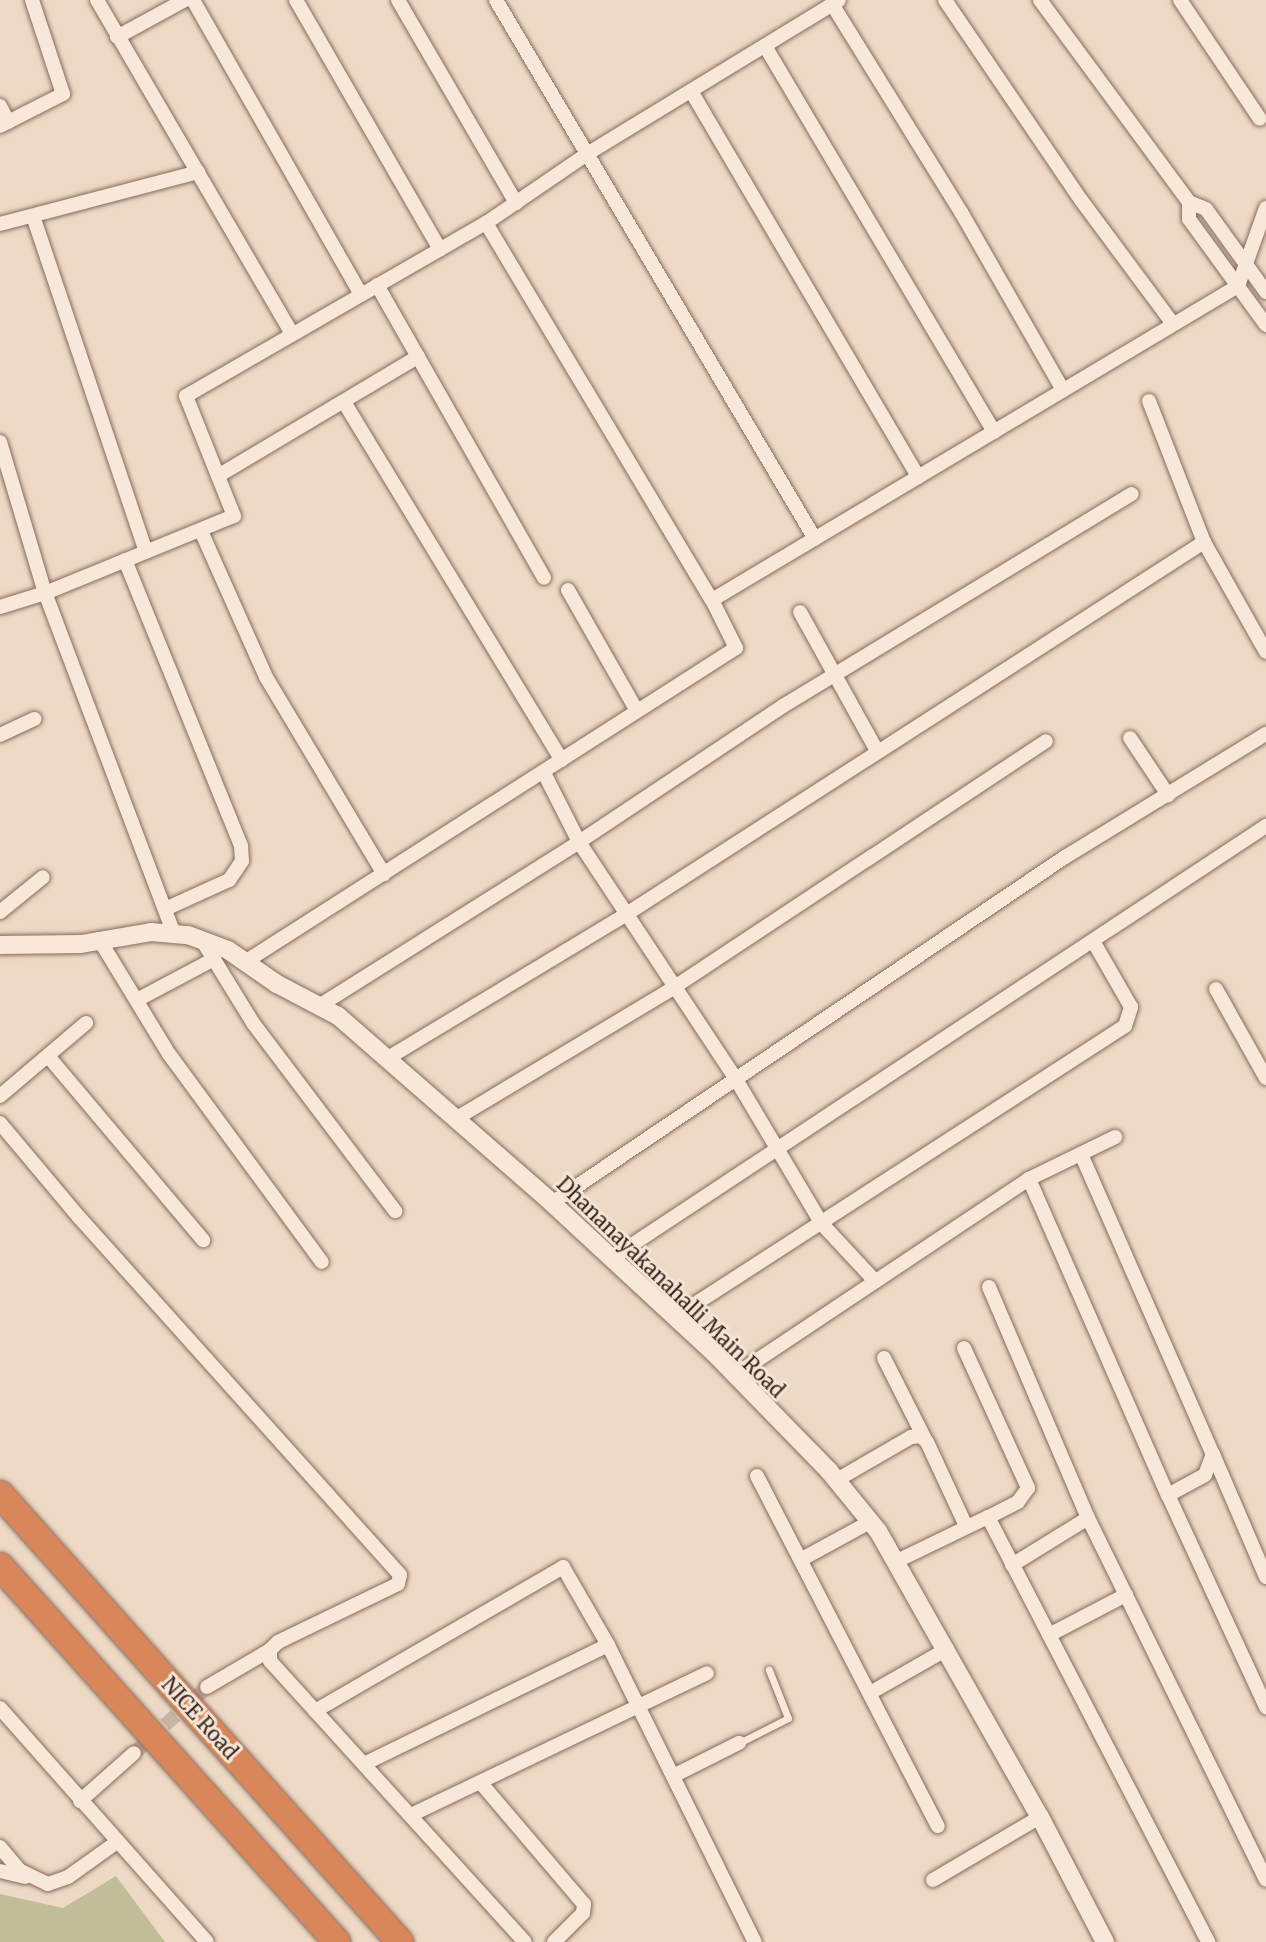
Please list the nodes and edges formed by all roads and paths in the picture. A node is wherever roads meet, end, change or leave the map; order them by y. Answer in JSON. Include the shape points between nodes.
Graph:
{"nodes":[{"id":1,"x":32,"y":0,"type":"edge"},
{"id":2,"x":97,"y":0,"type":"edge"},
{"id":3,"x":185,"y":0,"type":"edge"},
{"id":4,"x":193,"y":0,"type":"edge"},
{"id":5,"x":296,"y":0,"type":"edge"},
{"id":6,"x":398,"y":0,"type":"edge"},
{"id":7,"x":496,"y":0,"type":"edge"},
{"id":8,"x":945,"y":0,"type":"edge"},
{"id":9,"x":1040,"y":0,"type":"edge"},
{"id":10,"x":1180,"y":0,"type":"edge"},
{"id":11,"x":836,"y":2,"type":"edge"},
{"id":12,"x":117,"y":37,"type":"junction"},
{"id":13,"x":765,"y":46,"type":"junction"},
{"id":14,"x":691,"y":91,"type":"junction"},
{"id":15,"x":0,"y":106,"type":"edge"},
{"id":16,"x":1260,"y":119,"type":"dead end"},
{"id":17,"x":4,"y":124,"type":"edge"},
{"id":18,"x":587,"y":154,"type":"junction"},
{"id":19,"x":198,"y":172,"type":"junction"},
{"id":20,"x":1189,"y":202,"type":"junction"},
{"id":21,"x":516,"y":203,"type":"junction"},
{"id":22,"x":1266,"y":208,"type":"edge"},
{"id":23,"x":33,"y":216,"type":"junction"},
{"id":24,"x":486,"y":223,"type":"junction"},
{"id":25,"x":0,"y":224,"type":"edge"},
{"id":26,"x":440,"y":249,"type":"junction"},
{"id":27,"x":1246,"y":263,"type":"junction"},
{"id":28,"x":377,"y":285,"type":"junction"},
{"id":29,"x":1238,"y":286,"type":"junction"},
{"id":30,"x":1266,"y":292,"type":"edge"},
{"id":31,"x":361,"y":295,"type":"junction"},
{"id":32,"x":1173,"y":324,"type":"junction"},
{"id":33,"x":1266,"y":325,"type":"edge"},
{"id":34,"x":292,"y":334,"type":"junction"},
{"id":35,"x":418,"y":357,"type":"junction"},
{"id":36,"x":1063,"y":390,"type":"junction"},
{"id":37,"x":1149,"y":401,"type":"dead end"},
{"id":38,"x":344,"y":402,"type":"junction"},
{"id":39,"x":994,"y":432,"type":"junction"},
{"id":40,"x":0,"y":442,"type":"edge"},
{"id":41,"x":218,"y":476,"type":"junction"},
{"id":42,"x":918,"y":477,"type":"junction"},
{"id":43,"x":1132,"y":494,"type":"dead end"},
{"id":44,"x":201,"y":531,"type":"junction"},
{"id":45,"x":815,"y":539,"type":"junction"},
{"id":46,"x":1204,"y":542,"type":"junction"},
{"id":47,"x":146,"y":552,"type":"junction"},
{"id":48,"x":125,"y":560,"type":"junction"},
{"id":49,"x":544,"y":578,"type":"dead end"},
{"id":50,"x":568,"y":590,"type":"dead end"},
{"id":51,"x":45,"y":593,"type":"junction"},
{"id":52,"x":712,"y":600,"type":"junction"},
{"id":53,"x":0,"y":607,"type":"edge"},
{"id":54,"x":800,"y":612,"type":"dead end"},
{"id":55,"x":1266,"y":652,"type":"edge"},
{"id":56,"x":836,"y":675,"type":"junction"},
{"id":57,"x":637,"y":711,"type":"junction"},
{"id":58,"x":34,"y":719,"type":"dead end"},
{"id":59,"x":1266,"y":734,"type":"edge"},
{"id":60,"x":0,"y":735,"type":"edge"},
{"id":61,"x":1130,"y":738,"type":"dead end"},
{"id":62,"x":1046,"y":741,"type":"dead end"},
{"id":63,"x":877,"y":751,"type":"junction"},
{"id":64,"x":562,"y":760,"type":"junction"},
{"id":65,"x":544,"y":773,"type":"junction"},
{"id":66,"x":1168,"y":795,"type":"junction"},
{"id":67,"x":1266,"y":826,"type":"edge"},
{"id":68,"x":579,"y":842,"type":"junction"},
{"id":69,"x":384,"y":874,"type":"junction"},
{"id":70,"x":43,"y":877,"type":"dead end"},
{"id":71,"x":165,"y":909,"type":"junction"},
{"id":72,"x":0,"y":912,"type":"edge"},
{"id":73,"x":625,"y":915,"type":"junction"},
{"id":74,"x":174,"y":934,"type":"junction"},
{"id":75,"x":99,"y":939,"type":"junction"},
{"id":76,"x":202,"y":940,"type":"junction"},
{"id":77,"x":1093,"y":941,"type":"junction"},
{"id":78,"x":0,"y":945,"type":"edge"},
{"id":79,"x":214,"y":959,"type":"junction"},
{"id":80,"x":245,"y":962,"type":"junction"},
{"id":81,"x":673,"y":988,"type":"junction"},
{"id":82,"x":1216,"y":989,"type":"dead end"},
{"id":83,"x":137,"y":1000,"type":"junction"},
{"id":84,"x":319,"y":1006,"type":"junction"},
{"id":85,"x":86,"y":1023,"type":"dead end"},
{"id":86,"x":48,"y":1056,"type":"junction"},
{"id":87,"x":388,"y":1058,"type":"junction"},
{"id":88,"x":1266,"y":1078,"type":"edge"},
{"id":89,"x":737,"y":1081,"type":"junction"},
{"id":90,"x":0,"y":1096,"type":"edge"},
{"id":91,"x":457,"y":1118,"type":"junction"},
{"id":92,"x":0,"y":1123,"type":"edge"},
{"id":93,"x":1115,"y":1137,"type":"dead end"},
{"id":94,"x":778,"y":1150,"type":"junction"},
{"id":95,"x":1081,"y":1154,"type":"junction"},
{"id":96,"x":1029,"y":1179,"type":"junction"},
{"id":97,"x":552,"y":1203,"type":"junction"},
{"id":98,"x":395,"y":1211,"type":"dead end"},
{"id":99,"x":822,"y":1224,"type":"junction"},
{"id":100,"x":203,"y":1240,"type":"dead end"},
{"id":101,"x":612,"y":1258,"type":"junction"},
{"id":102,"x":322,"y":1262,"type":"dead end"},
{"id":103,"x":875,"y":1281,"type":"junction"},
{"id":104,"x":989,"y":1287,"type":"dead end"},
{"id":105,"x":675,"y":1317,"type":"junction"},
{"id":106,"x":964,"y":1348,"type":"dead end"},
{"id":107,"x":884,"y":1358,"type":"dead end"},
{"id":108,"x":735,"y":1375,"type":"junction"},
{"id":109,"x":925,"y":1439,"type":"junction"},
{"id":110,"x":1213,"y":1454,"type":"junction"},
{"id":111,"x":757,"y":1476,"type":"dead end"},
{"id":112,"x":835,"y":1481,"type":"junction"},
{"id":113,"x":0,"y":1494,"type":"edge"},
{"id":114,"x":1168,"y":1495,"type":"junction"},
{"id":115,"x":988,"y":1517,"type":"junction"},
{"id":116,"x":1088,"y":1518,"type":"junction"},
{"id":117,"x":870,"y":1522,"type":"junction"},
{"id":118,"x":966,"y":1526,"type":"junction"},
{"id":119,"x":802,"y":1559,"type":"junction"},
{"id":120,"x":897,"y":1561,"type":"junction"},
{"id":121,"x":1012,"y":1565,"type":"junction"},
{"id":122,"x":0,"y":1566,"type":"edge"},
{"id":123,"x":1266,"y":1577,"type":"edge"},
{"id":124,"x":1126,"y":1595,"type":"junction"},
{"id":125,"x":1049,"y":1635,"type":"junction"},
{"id":126,"x":608,"y":1645,"type":"junction"},
{"id":127,"x":947,"y":1649,"type":"junction"},
{"id":128,"x":270,"y":1650,"type":"junction"},
{"id":129,"x":769,"y":1670,"type":"dead end"},
{"id":130,"x":707,"y":1673,"type":"dead end"},
{"id":131,"x":207,"y":1687,"type":"tunnel mouth"},
{"id":132,"x":870,"y":1693,"type":"junction"},
{"id":133,"x":638,"y":1706,"type":"junction"},
{"id":134,"x":1266,"y":1707,"type":"edge"},
{"id":135,"x":0,"y":1708,"type":"edge"},
{"id":136,"x":315,"y":1711,"type":"junction"},
{"id":137,"x":739,"y":1743,"type":"joint"},
{"id":138,"x":134,"y":1753,"type":"tunnel mouth"},
{"id":139,"x":364,"y":1764,"type":"junction"},
{"id":140,"x":673,"y":1776,"type":"junction"},
{"id":141,"x":480,"y":1782,"type":"junction"},
{"id":142,"x":80,"y":1801,"type":"junction"},
{"id":143,"x":411,"y":1815,"type":"junction"},
{"id":144,"x":1040,"y":1817,"type":"junction"},
{"id":145,"x":938,"y":1826,"type":"dead end"},
{"id":146,"x":117,"y":1842,"type":"junction"},
{"id":147,"x":0,"y":1847,"type":"edge"},
{"id":148,"x":0,"y":1871,"type":"edge"},
{"id":149,"x":29,"y":1878,"type":"junction"},
{"id":150,"x":933,"y":1880,"type":"dead end"},
{"id":151,"x":1266,"y":1880,"type":"edge"},
{"id":152,"x":207,"y":1942,"type":"edge"},
{"id":153,"x":337,"y":1942,"type":"edge"},
{"id":154,"x":400,"y":1942,"type":"edge"},
{"id":155,"x":525,"y":1942,"type":"edge"},
{"id":156,"x":554,"y":1942,"type":"edge"},
{"id":157,"x":755,"y":1942,"type":"edge"},
{"id":158,"x":1105,"y":1942,"type":"edge"},
{"id":159,"x":1208,"y":1942,"type":"edge"}],
"edges":[{"from":1,"to":17,"type":"street","via":[[63,94]]},
{"from":2,"to":12,"type":"street"},
{"from":3,"to":12,"type":"street"},
{"from":4,"to":31,"type":"street"},
{"from":5,"to":26,"type":"street"},
{"from":6,"to":21,"type":"street"},
{"from":7,"to":18,"type":"street"},
{"from":8,"to":32,"type":"street"},
{"from":9,"to":20,"type":"street"},
{"from":10,"to":16,"type":"street"},
{"from":11,"to":13,"type":"street"},
{"from":11,"to":36,"type":"street"},
{"from":12,"to":19,"type":"street"},
{"from":13,"to":14,"type":"street"},
{"from":13,"to":39,"type":"street"},
{"from":14,"to":18,"type":"street"},
{"from":14,"to":42,"type":"street"},
{"from":15,"to":17,"type":"street"},
{"from":18,"to":21,"type":"street"},
{"from":18,"to":45,"type":"street"},
{"from":19,"to":23,"type":"street"},
{"from":19,"to":34,"type":"street"},
{"from":20,"to":27,"type":"street","via":[[1206,209]]},
{"from":20,"to":29,"type":"street","via":[[1189,219]]},
{"from":21,"to":24,"type":"street"},
{"from":22,"to":27,"type":"street"},
{"from":23,"to":25,"type":"street"},
{"from":23,"to":47,"type":"street"},
{"from":24,"to":26,"type":"street"},
{"from":24,"to":52,"type":"street"},
{"from":26,"to":28,"type":"street"},
{"from":27,"to":29,"type":"street"},
{"from":27,"to":30,"type":"street"},
{"from":28,"to":31,"type":"street"},
{"from":28,"to":35,"type":"street"},
{"from":29,"to":32,"type":"street"},
{"from":29,"to":33,"type":"street"},
{"from":31,"to":34,"type":"street"},
{"from":32,"to":36,"type":"street"},
{"from":34,"to":41,"type":"street","via":[[186,396]]},
{"from":35,"to":38,"type":"street"},
{"from":35,"to":49,"type":"street"},
{"from":36,"to":39,"type":"street"},
{"from":37,"to":46,"type":"street"},
{"from":38,"to":41,"type":"street"},
{"from":38,"to":64,"type":"street"},
{"from":39,"to":42,"type":"street"},
{"from":40,"to":51,"type":"street"},
{"from":41,"to":44,"type":"street","via":[[234,516]]},
{"from":42,"to":45,"type":"street"},
{"from":43,"to":56,"type":"street"},
{"from":44,"to":47,"type":"street"},
{"from":44,"to":69,"type":"street","via":[[266,677]]},
{"from":45,"to":52,"type":"street"},
{"from":46,"to":55,"type":"street"},
{"from":46,"to":63,"type":"street"},
{"from":47,"to":48,"type":"street"},
{"from":48,"to":51,"type":"street"},
{"from":48,"to":71,"type":"street","via":[[241,846],[242,861],[229,880]]},
{"from":50,"to":57,"type":"street"},
{"from":51,"to":53,"type":"street"},
{"from":51,"to":71,"type":"street"},
{"from":52,"to":57,"type":"street","via":[[736,648]]},
{"from":54,"to":56,"type":"street"},
{"from":56,"to":63,"type":"street"},
{"from":56,"to":68,"type":"street"},
{"from":57,"to":64,"type":"street"},
{"from":58,"to":60,"type":"street"},
{"from":59,"to":66,"type":"street"},
{"from":61,"to":66,"type":"street"},
{"from":62,"to":81,"type":"street"},
{"from":63,"to":73,"type":"street"},
{"from":64,"to":65,"type":"street"},
{"from":65,"to":68,"type":"street"},
{"from":65,"to":69,"type":"street"},
{"from":66,"to":89,"type":"street","via":[[1065,857]]},
{"from":67,"to":77,"type":"street"},
{"from":68,"to":73,"type":"street"},
{"from":68,"to":84,"type":"street"},
{"from":69,"to":80,"type":"street"},
{"from":70,"to":72,"type":"street"},
{"from":71,"to":74,"type":"street"},
{"from":73,"to":81,"type":"street"},
{"from":73,"to":87,"type":"street"},
{"from":74,"to":75,"type":"street","name":"Dhananayakanahalli Main Road"},
{"from":74,"to":76,"type":"street","name":"Dhananayakanahalli Main Road"},
{"from":75,"to":78,"type":"street","name":"Dhananayakanahalli Main Road"},
{"from":75,"to":83,"type":"street"},
{"from":76,"to":79,"type":"street"},
{"from":76,"to":80,"type":"street","name":"Dhananayakanahalli Main Road"},
{"from":77,"to":94,"type":"street"},
{"from":77,"to":99,"type":"street","via":[[1131,1007],[1125,1026]]},
{"from":79,"to":83,"type":"street"},
{"from":79,"to":98,"type":"street","via":[[253,1023]]},
{"from":80,"to":84,"type":"street","name":"Dhananayakanahalli Main Road"},
{"from":81,"to":89,"type":"street"},
{"from":81,"to":91,"type":"street"},
{"from":82,"to":88,"type":"street"},
{"from":83,"to":102,"type":"street","via":[[169,1054]]},
{"from":84,"to":87,"type":"street","name":"Dhananayakanahalli Main Road"},
{"from":85,"to":86,"type":"street"},
{"from":86,"to":90,"type":"street"},
{"from":86,"to":100,"type":"street"},
{"from":87,"to":91,"type":"street","name":"Dhananayakanahalli Main Road"},
{"from":89,"to":94,"type":"street"},
{"from":89,"to":97,"type":"street"},
{"from":91,"to":97,"type":"street","name":"Dhananayakanahalli Main Road"},
{"from":92,"to":128,"type":"street","via":[[400,1575],[398,1584]]},
{"from":93,"to":95,"type":"street"},
{"from":94,"to":99,"type":"street"},
{"from":94,"to":101,"type":"street"},
{"from":95,"to":96,"type":"street"},
{"from":95,"to":110,"type":"street"},
{"from":96,"to":103,"type":"street"},
{"from":96,"to":114,"type":"street"},
{"from":97,"to":101,"type":"street","name":"Dhananayakanahalli Main Road"},
{"from":99,"to":103,"type":"street"},
{"from":99,"to":105,"type":"street"},
{"from":101,"to":105,"type":"street","name":"Dhananayakanahalli Main Road"},
{"from":103,"to":108,"type":"street"},
{"from":104,"to":116,"type":"street"},
{"from":105,"to":108,"type":"street","name":"Dhananayakanahalli Main Road"},
{"from":106,"to":115,"type":"street","via":[[1028,1488],[1018,1502]]},
{"from":107,"to":109,"type":"street"},
{"from":108,"to":112,"type":"street","name":"Dhananayakanahalli Main Road"},
{"from":109,"to":112,"type":"street","via":[[911,1437]]},
{"from":109,"to":118,"type":"street"},
{"from":110,"to":114,"type":"street","via":[[1205,1475]]},
{"from":110,"to":123,"type":"street"},
{"from":111,"to":119,"type":"street"},
{"from":112,"to":117,"type":"street","name":"Dhananayakanahalli Main Road"},
{"from":113,"to":154,"type":"highway","name":"NICE Road"},
{"from":114,"to":134,"type":"street"},
{"from":115,"to":118,"type":"street"},
{"from":115,"to":121,"type":"street"},
{"from":116,"to":121,"type":"street"},
{"from":116,"to":124,"type":"street"},
{"from":117,"to":119,"type":"street"},
{"from":117,"to":120,"type":"street","name":"Dhananayakanahalli Main Road"},
{"from":118,"to":120,"type":"street"},
{"from":119,"to":132,"type":"street"},
{"from":120,"to":127,"type":"street","name":"Dhananayakanahalli Main Road"},
{"from":121,"to":125,"type":"street"},
{"from":122,"to":153,"type":"highway"},
{"from":124,"to":125,"type":"street"},
{"from":124,"to":151,"type":"street"},
{"from":125,"to":159,"type":"street"},
{"from":126,"to":133,"type":"street"},
{"from":126,"to":136,"type":"street","via":[[563,1567]]},
{"from":126,"to":139,"type":"street"},
{"from":127,"to":132,"type":"street"},
{"from":127,"to":144,"type":"street","name":"Dhananayakanahalli Main Road"},
{"from":128,"to":131,"type":"street"},
{"from":128,"to":136,"type":"street","via":[[274,1667]]},
{"from":129,"to":137,"type":"lane","via":[[788,1718]]},
{"from":130,"to":133,"type":"street"},
{"from":132,"to":145,"type":"street"},
{"from":133,"to":140,"type":"street"},
{"from":133,"to":141,"type":"street"},
{"from":135,"to":142,"type":"street"},
{"from":136,"to":139,"type":"street"},
{"from":137,"to":140,"type":"street"},
{"from":138,"to":142,"type":"street"},
{"from":139,"to":143,"type":"street"},
{"from":140,"to":157,"type":"street"},
{"from":141,"to":143,"type":"street"},
{"from":141,"to":156,"type":"street","via":[[582,1899],[583,1913]]},
{"from":142,"to":146,"type":"street"},
{"from":143,"to":155,"type":"street"},
{"from":144,"to":150,"type":"street"},
{"from":144,"to":158,"type":"street","name":"Dhananayakanahalli Main Road"},
{"from":146,"to":149,"type":"street","via":[[57,1883]]},
{"from":146,"to":152,"type":"street"},
{"from":147,"to":149,"type":"street"},
{"from":148,"to":149,"type":"street"}]}
